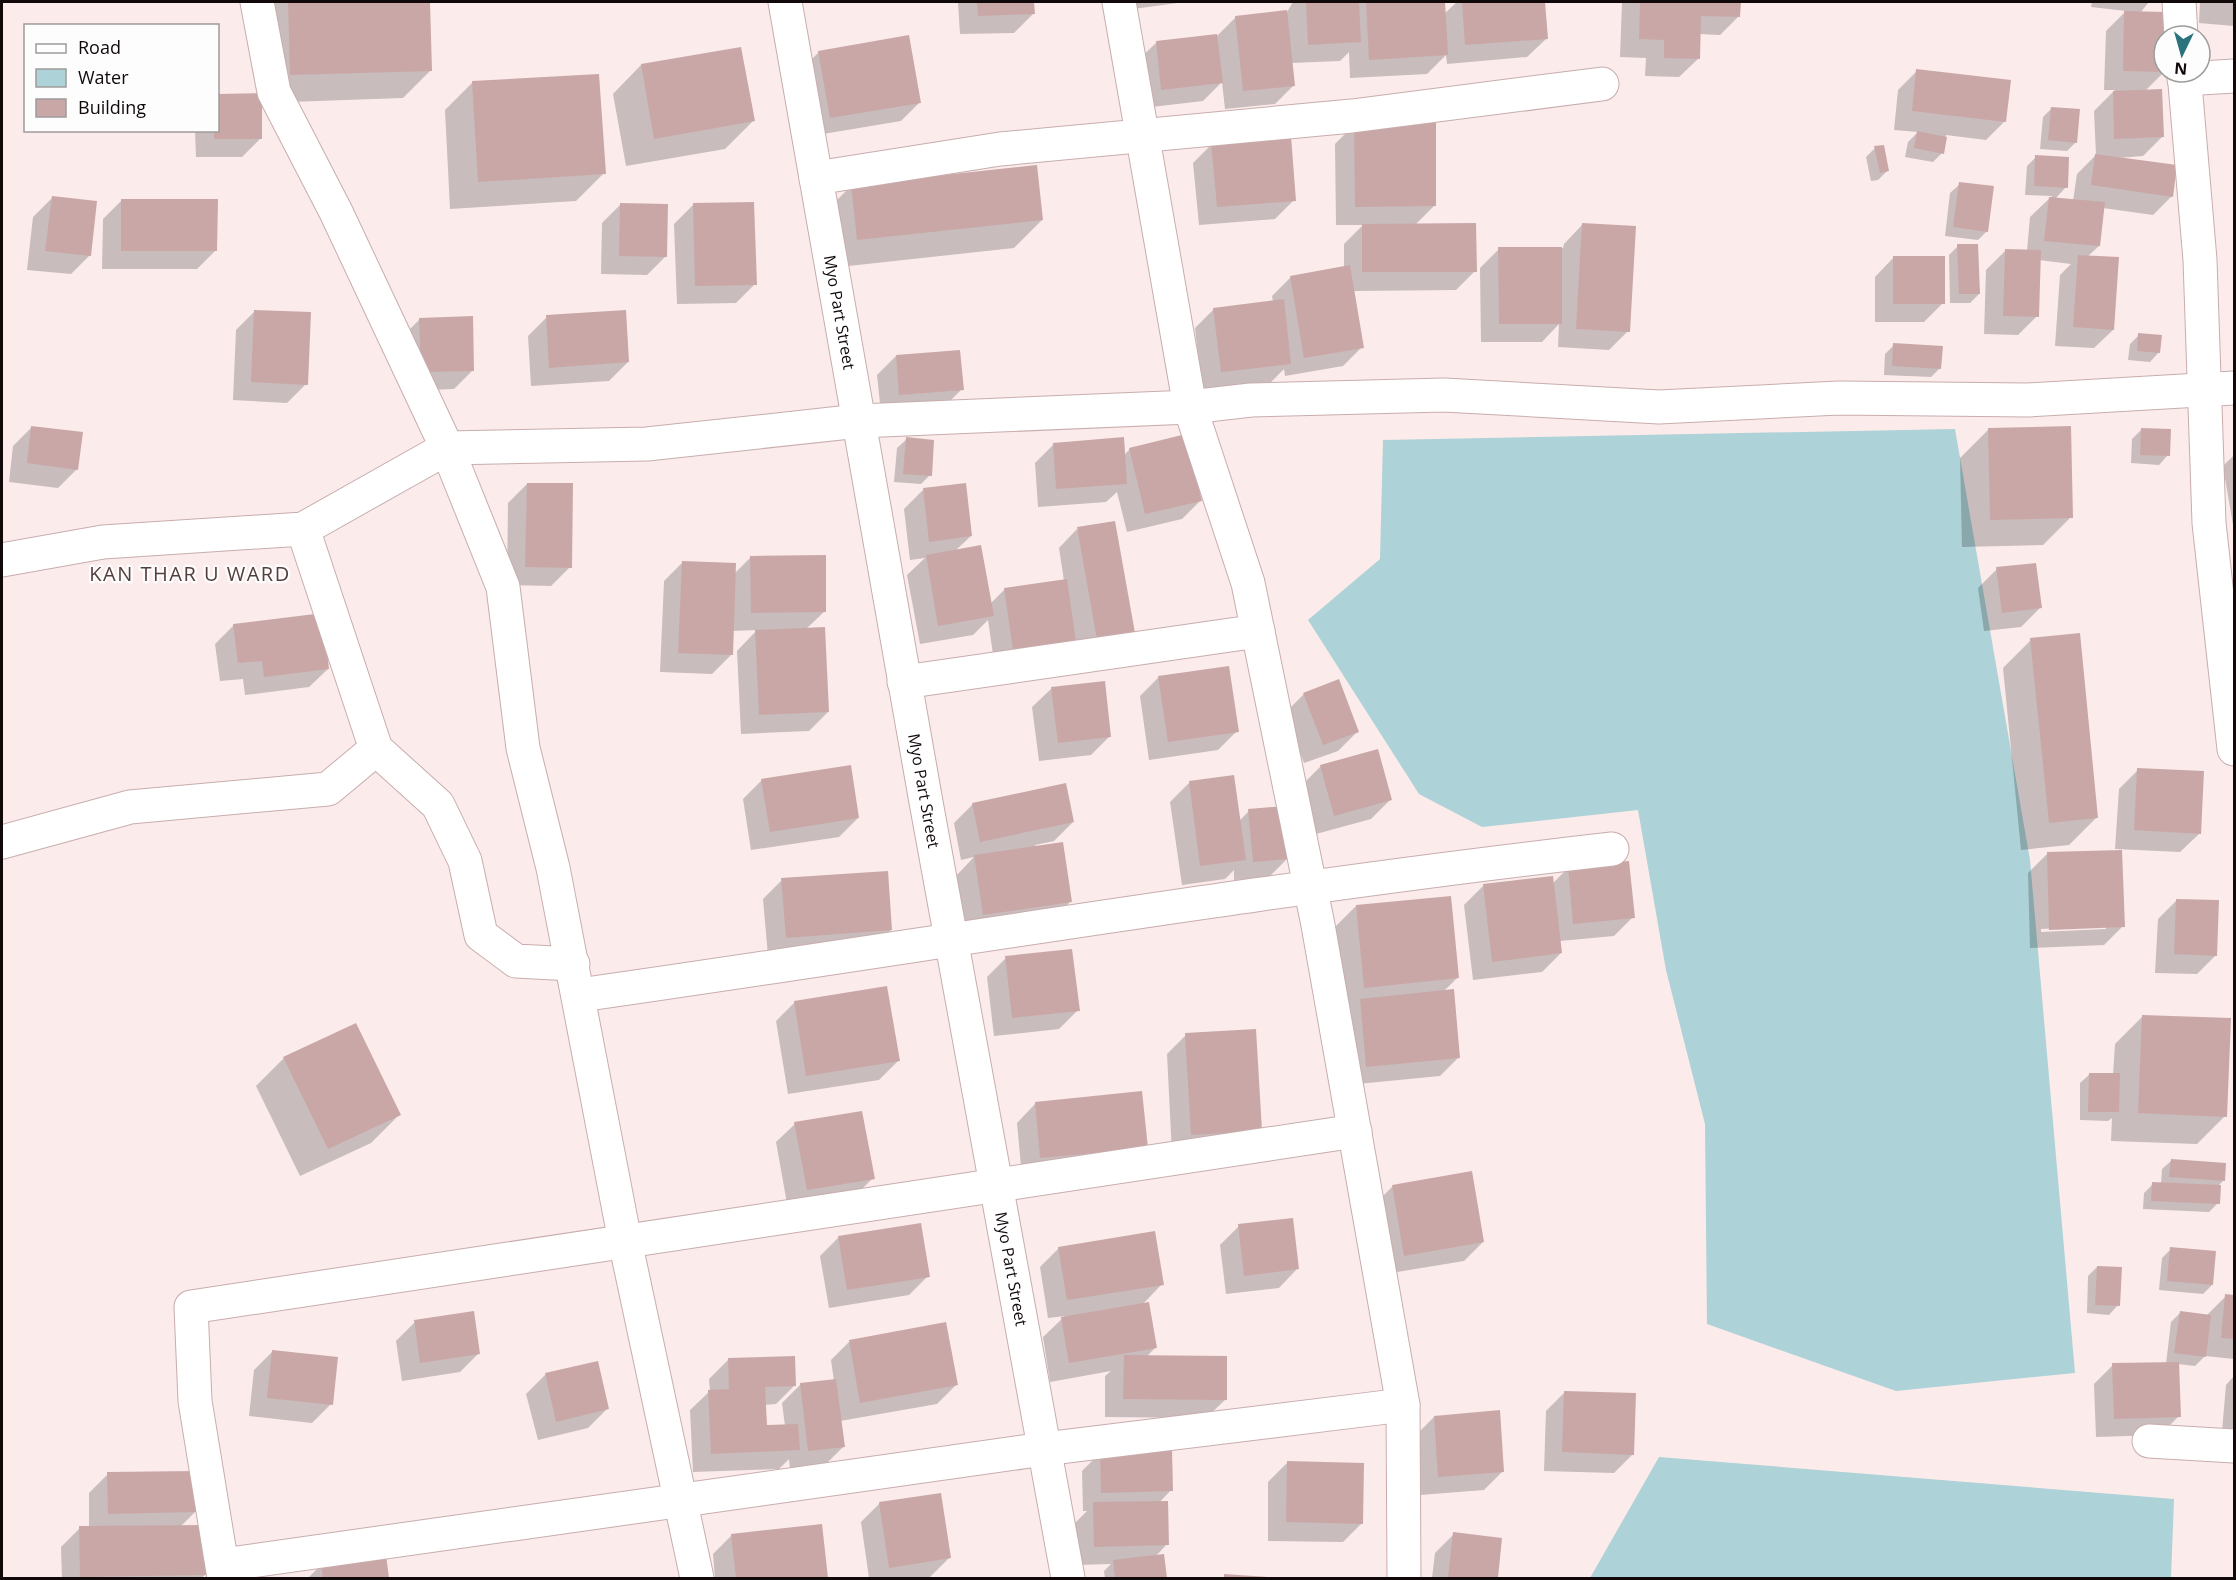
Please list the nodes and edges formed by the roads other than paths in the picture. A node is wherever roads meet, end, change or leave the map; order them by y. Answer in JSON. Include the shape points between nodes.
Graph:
{"nodes":[{"id":1,"x":257,"y":2,"type":"edge"},
{"id":2,"x":785,"y":2,"type":"edge"},
{"id":3,"x":1119,"y":2,"type":"edge"},
{"id":4,"x":2179,"y":2,"type":"edge"},
{"id":5,"x":2180,"y":24,"type":"edge"},
{"id":6,"x":2212,"y":76,"type":"edge"},
{"id":7,"x":2235,"y":76,"type":"edge"},
{"id":8,"x":1602,"y":84,"type":"dead end"},
{"id":9,"x":2185,"y":84,"type":"edge"},
{"id":10,"x":1141,"y":134,"type":"junction"},
{"id":11,"x":816,"y":178,"type":"junction"},
{"id":12,"x":2220,"y":389,"type":"edge"},
{"id":13,"x":1190,"y":407,"type":"junction"},
{"id":14,"x":859,"y":421,"type":"junction"},
{"id":15,"x":447,"y":448,"type":"junction"},
{"id":16,"x":303,"y":529,"type":"junction"},
{"id":17,"x":2,"y":560,"type":"edge"},
{"id":18,"x":1258,"y":631,"type":"junction"},
{"id":19,"x":904,"y":682,"type":"junction"},
{"id":20,"x":2234,"y":739,"type":"edge"},
{"id":21,"x":376,"y":748,"type":"junction"},
{"id":22,"x":2235,"y":749,"type":"edge"},
{"id":23,"x":2,"y":842,"type":"edge"},
{"id":24,"x":1612,"y":849,"type":"dead end"},
{"id":25,"x":1311,"y":887,"type":"junction"},
{"id":26,"x":951,"y":941,"type":"junction"},
{"id":27,"x":577,"y":980,"type":"junction"},
{"id":28,"x":1355,"y":1131,"type":"junction"},
{"id":29,"x":996,"y":1185,"type":"junction"},
{"id":30,"x":625,"y":1241,"type":"junction"},
{"id":31,"x":1403,"y":1405,"type":"junction"},
{"id":32,"x":2150,"y":1441,"type":"dead end"},
{"id":33,"x":2235,"y":1446,"type":"edge"},
{"id":34,"x":1044,"y":1449,"type":"junction"},
{"id":35,"x":682,"y":1500,"type":"junction"},
{"id":36,"x":223,"y":1572,"type":"edge"},
{"id":37,"x":697,"y":1578,"type":"edge"},
{"id":38,"x":1068,"y":1578,"type":"edge"},
{"id":39,"x":1404,"y":1578,"type":"edge"}],
"edges":[{"from":1,"to":15,"type":"street","via":[[273,92],[336,212]]},
{"from":2,"to":11,"type":"street","name":"Myo Part Street"},
{"from":3,"to":10,"type":"street"},
{"from":4,"to":5,"type":"street"},
{"from":6,"to":7,"type":"street"},
{"from":8,"to":10,"type":"street","via":[[1352,116]]},
{"from":9,"to":12,"type":"street","via":[[2200,260]]},
{"from":10,"to":11,"type":"street","via":[[1000,149]]},
{"from":10,"to":13,"type":"street"},
{"from":11,"to":14,"type":"street","name":"Myo Part Street"},
{"from":12,"to":13,"type":"street","via":[[2028,400],[1839,398],[1659,407],[1444,395],[1251,400]]},
{"from":12,"to":20,"type":"street","via":[[2210,523]]},
{"from":13,"to":14,"type":"street"},
{"from":13,"to":18,"type":"street","via":[[1248,583]]},
{"from":14,"to":15,"type":"street","via":[[647,444]]},
{"from":14,"to":19,"type":"street","name":"Myo Part Street"},
{"from":15,"to":16,"type":"street"},
{"from":15,"to":27,"type":"street","via":[[503,587],[523,748]]},
{"from":16,"to":17,"type":"street","via":[[103,542]]},
{"from":16,"to":21,"type":"street"},
{"from":18,"to":19,"type":"street"},
{"from":18,"to":25,"type":"street"},
{"from":19,"to":26,"type":"street","name":"Myo Part Street"},
{"from":20,"to":22,"type":"street"},
{"from":21,"to":23,"type":"street","via":[[328,789],[130,807]]},
{"from":21,"to":27,"type":"street","via":[[438,805],[465,861],[481,935],[516,961]]},
{"from":24,"to":25,"type":"street"},
{"from":25,"to":26,"type":"street"},
{"from":25,"to":28,"type":"street"},
{"from":26,"to":27,"type":"street"},
{"from":26,"to":29,"type":"street","name":"Myo Part Street"},
{"from":27,"to":30,"type":"street"},
{"from":28,"to":29,"type":"street"},
{"from":28,"to":31,"type":"street"},
{"from":29,"to":30,"type":"street"},
{"from":29,"to":34,"type":"street","name":"Myo Part Street"},
{"from":30,"to":35,"type":"street"},
{"from":30,"to":36,"type":"street","via":[[191,1307],[195,1401]]},
{"from":31,"to":34,"type":"street"},
{"from":31,"to":39,"type":"street"},
{"from":32,"to":33,"type":"street"},
{"from":34,"to":35,"type":"street"},
{"from":34,"to":38,"type":"street","name":"Myo Part Street"},
{"from":35,"to":36,"type":"street"},
{"from":35,"to":37,"type":"street"}]}
